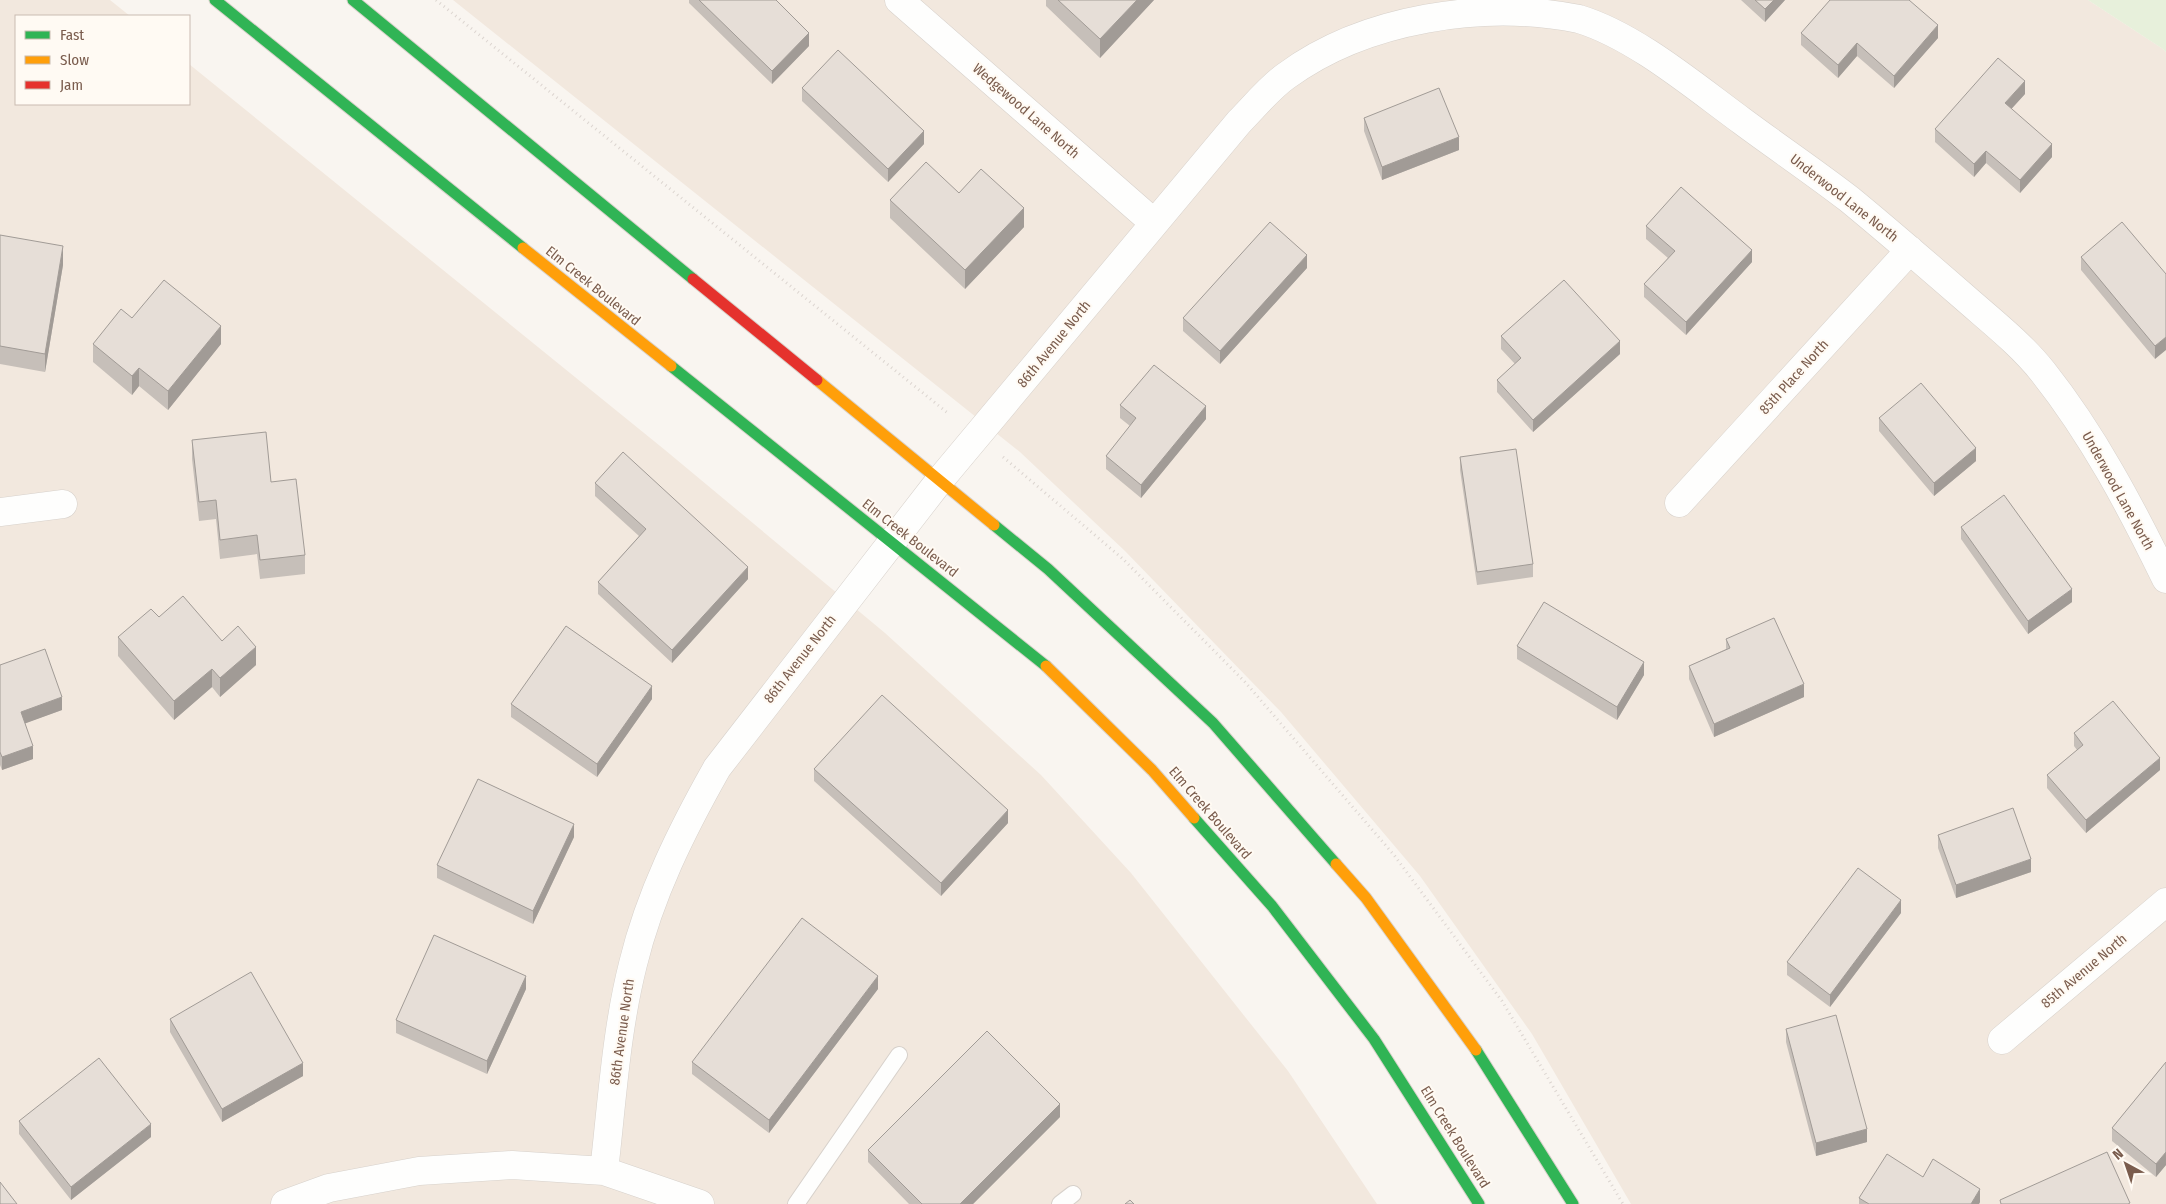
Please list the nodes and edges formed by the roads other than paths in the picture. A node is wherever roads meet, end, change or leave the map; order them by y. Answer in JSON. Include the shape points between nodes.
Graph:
{"nodes":[{"id":1,"x":215,"y":0,"type":"edge"},
{"id":2,"x":353,"y":0,"type":"edge"},
{"id":3,"x":899,"y":0,"type":"edge"},
{"id":4,"x":1398,"y":22,"type":"joint"},
{"id":5,"x":1153,"y":222,"type":"junction"},
{"id":6,"x":1910,"y":250,"type":"junction"},
{"id":7,"x":940,"y":480,"type":"junction"},
{"id":8,"x":1679,"y":503,"type":"dead end"},
{"id":9,"x":63,"y":504,"type":"dead end"},
{"id":10,"x":0,"y":512,"type":"edge"},
{"id":11,"x":892,"y":544,"type":"junction"},
{"id":12,"x":2166,"y":579,"type":"edge"},
{"id":13,"x":2166,"y":902,"type":"edge"},
{"id":14,"x":2002,"y":1040,"type":"dead end"},
{"id":15,"x":899,"y":1055,"type":"dead end"},
{"id":16,"x":604,"y":1171,"type":"junction"},
{"id":17,"x":285,"y":1204,"type":"edge"},
{"id":18,"x":700,"y":1204,"type":"edge"},
{"id":19,"x":796,"y":1204,"type":"edge"},
{"id":20,"x":1479,"y":1204,"type":"edge"},
{"id":21,"x":1573,"y":1204,"type":"edge"}],
"edges":[{"from":1,"to":11,"type":"main road","name":"Elm Creek Boulevard"},
{"from":2,"to":7,"type":"main road"},
{"from":3,"to":5,"type":"street","name":"Wedgewood Lane North"},
{"from":4,"to":5,"type":"street","name":"86th Avenue North","via":[[1338,43],[1284,77],[1239,122]]},
{"from":4,"to":6,"type":"street","name":"Underwood Lane North","via":[[1470,8],[1519,8],[1579,19],[1630,42],[1680,76],[1847,198]]},
{"from":5,"to":7,"type":"street","name":"86th Avenue North"},
{"from":6,"to":8,"type":"street","name":"85th Place North"},
{"from":6,"to":12,"type":"street","name":"Underwood Lane North","via":[[2041,369],[2086,431]]},
{"from":7,"to":11,"type":"street","name":"86th Avenue North"},
{"from":7,"to":21,"type":"main road","via":[[1048,569],[1213,723],[1360,890],[1489,1068]]},
{"from":9,"to":10,"type":"street"},
{"from":11,"to":16,"type":"street","name":"86th Avenue North","via":[[717,768],[691,812],[649,910],[632,964],[619,1034]]},
{"from":11,"to":20,"type":"main road","name":"Elm Creek Boulevard","via":[[1038,657],[1152,770],[1272,906],[1374,1039]]},
{"from":13,"to":14,"type":"street","name":"85th Avenue North"},
{"from":15,"to":19,"type":"lane"},
{"from":16,"to":17,"type":"street","via":[[512,1165],[419,1171],[328,1188]]},
{"from":16,"to":18,"type":"street"}]}
